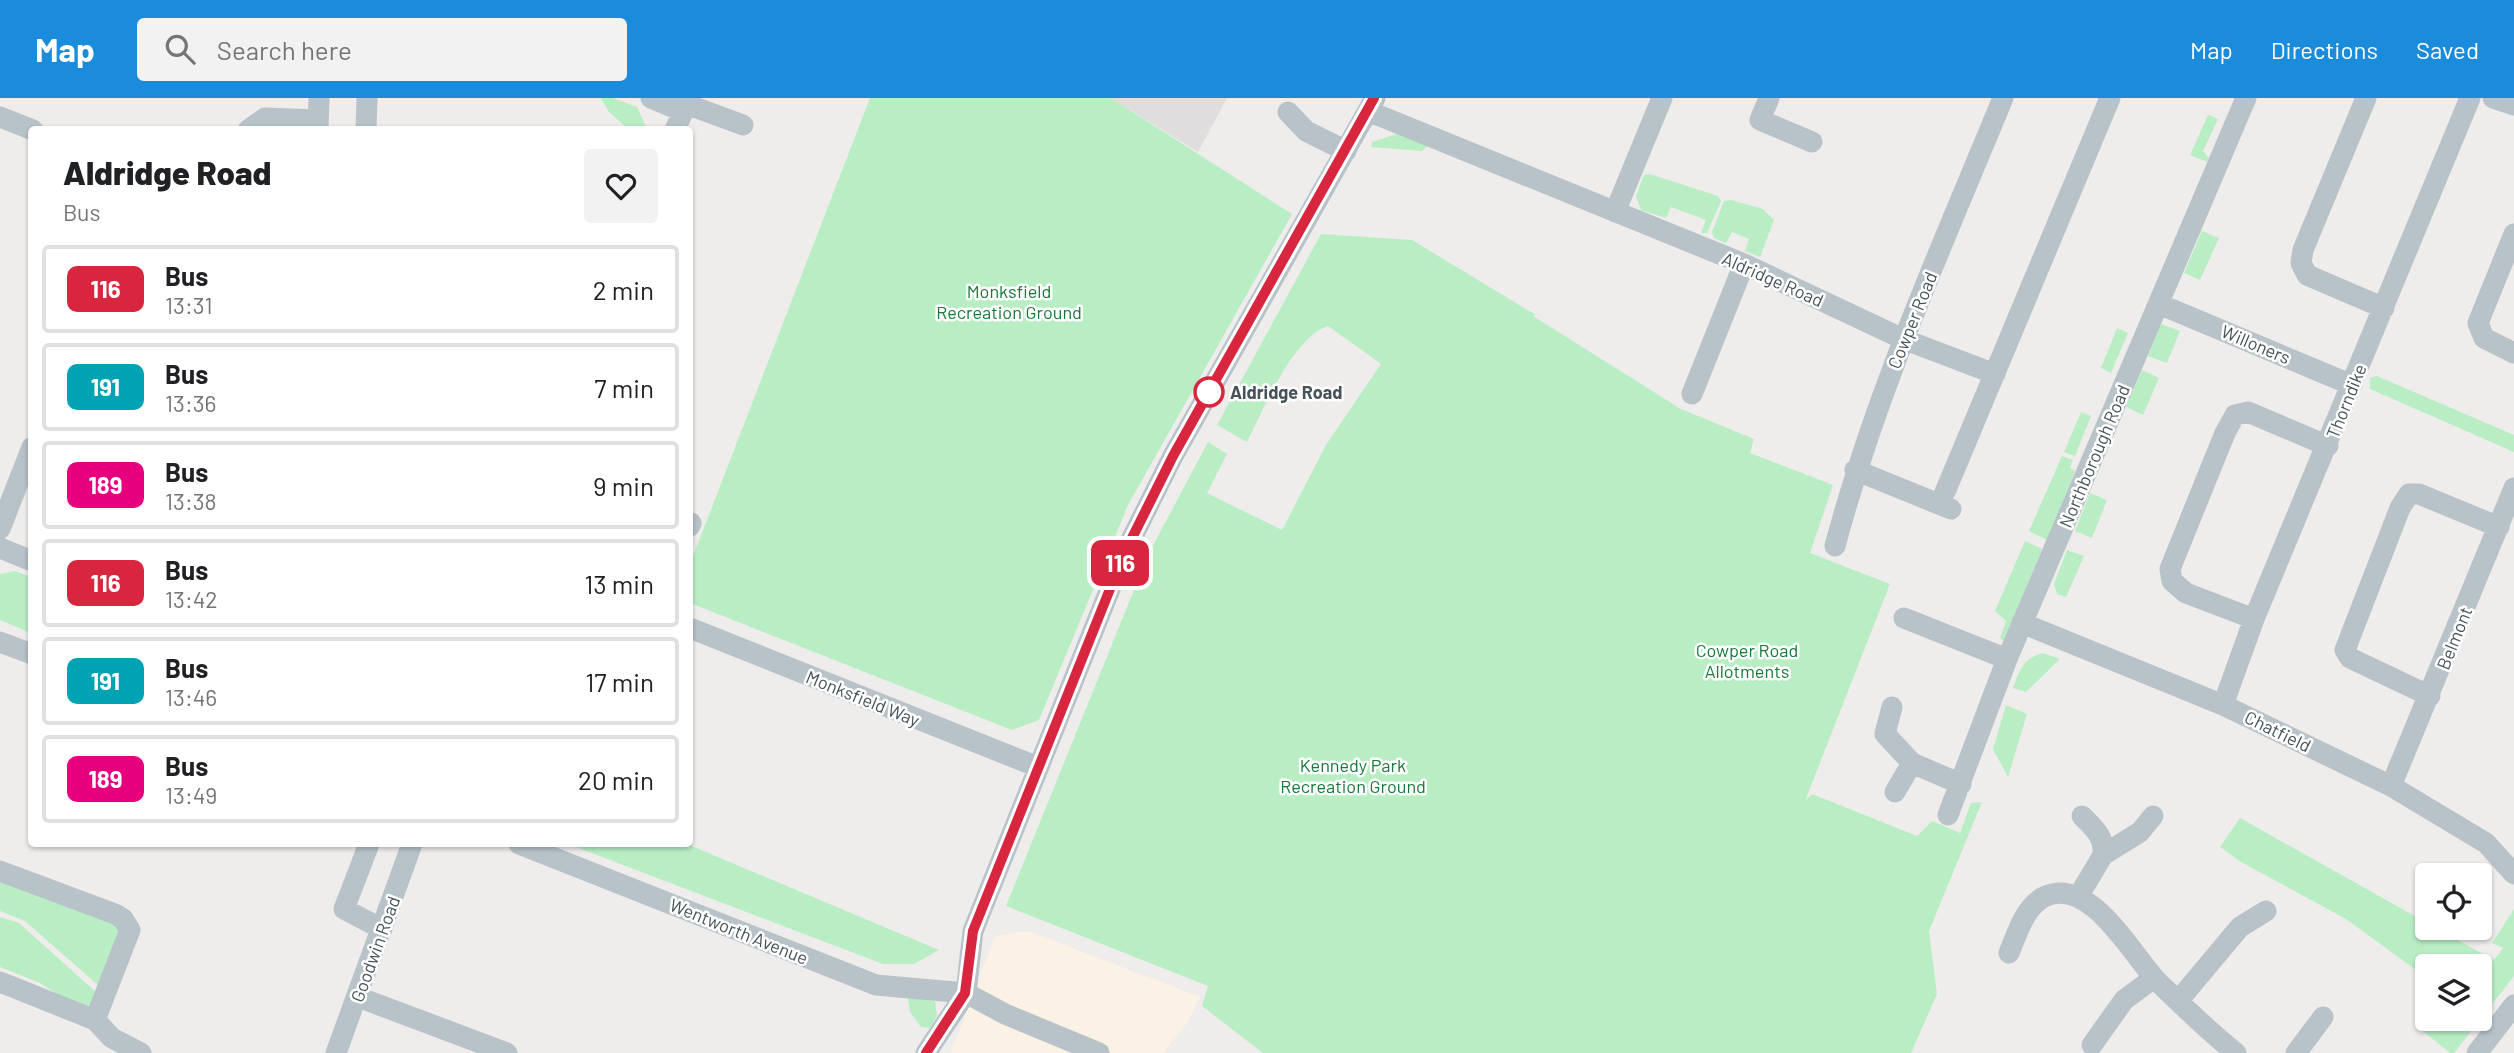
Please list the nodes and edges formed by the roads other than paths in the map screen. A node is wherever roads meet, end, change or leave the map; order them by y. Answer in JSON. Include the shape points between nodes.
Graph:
{"nodes":[{"id":1,"x":319,"y":98,"type":"edge"},
{"id":2,"x":367,"y":98,"type":"edge"},
{"id":3,"x":651,"y":98,"type":"edge"},
{"id":4,"x":1662,"y":98,"type":"edge"},
{"id":5,"x":1769,"y":98,"type":"edge"},
{"id":6,"x":2003,"y":98,"type":"edge"},
{"id":7,"x":2110,"y":98,"type":"edge"},
{"id":8,"x":2246,"y":98,"type":"edge"},
{"id":9,"x":2366,"y":98,"type":"edge"},
{"id":10,"x":2470,"y":98,"type":"edge"},
{"id":11,"x":2493,"y":98,"type":"edge"},
{"id":12,"x":1371,"y":105,"type":"edge"},
{"id":13,"x":2514,"y":105,"type":"edge"},
{"id":14,"x":683,"y":111,"type":"edge"},
{"id":15,"x":1288,"y":112,"type":"dead end"},
{"id":16,"x":0,"y":117,"type":"edge"},
{"id":17,"x":318,"y":125,"type":"edge"},
{"id":18,"x":743,"y":125,"type":"dead end"},
{"id":19,"x":254,"y":126,"type":"edge"},
{"id":20,"x":366,"y":126,"type":"edge"},
{"id":21,"x":28,"y":128,"type":"edge"},
{"id":22,"x":1812,"y":142,"type":"dead end"},
{"id":23,"x":1346,"y":151,"type":"junction"},
{"id":24,"x":1615,"y":212,"type":"junction"},
{"id":25,"x":2514,"y":234,"type":"edge"},
{"id":26,"x":1744,"y":264,"type":"junction"},
{"id":27,"x":2159,"y":304,"type":"junction"},
{"id":28,"x":2385,"y":307,"type":"junction"},
{"id":29,"x":1903,"y":339,"type":"junction"},
{"id":30,"x":2514,"y":353,"type":"edge"},
{"id":31,"x":1996,"y":374,"type":"junction"},
{"id":32,"x":2352,"y":385,"type":"junction"},
{"id":33,"x":1692,"y":394,"type":"dead end"},
{"id":34,"x":2328,"y":446,"type":"junction"},
{"id":35,"x":1855,"y":470,"type":"junction"},
{"id":36,"x":25,"y":482,"type":"edge"},
{"id":37,"x":2514,"y":488,"type":"edge"},
{"id":38,"x":0,"y":529,"type":"edge"},
{"id":39,"x":2503,"y":538,"type":"edge"},
{"id":40,"x":1835,"y":546,"type":"dead end"},
{"id":41,"x":0,"y":548,"type":"edge"},
{"id":42,"x":28,"y":559,"type":"edge"},
{"id":43,"x":1904,"y":618,"type":"dead end"},
{"id":44,"x":2254,"y":619,"type":"junction"},
{"id":45,"x":2022,"y":623,"type":"junction"},
{"id":46,"x":693,"y":629,"type":"edge"},
{"id":47,"x":0,"y":642,"type":"edge"},
{"id":48,"x":28,"y":652,"type":"edge"},
{"id":49,"x":2007,"y":659,"type":"junction"},
{"id":50,"x":2430,"y":696,"type":"junction"},
{"id":51,"x":2223,"y":705,"type":"junction"},
{"id":52,"x":1892,"y":707,"type":"dead end"},
{"id":53,"x":1912,"y":763,"type":"junction"},
{"id":54,"x":1038,"y":767,"type":"junction"},
{"id":55,"x":1961,"y":784,"type":"junction"},
{"id":56,"x":2391,"y":786,"type":"junction"},
{"id":57,"x":1895,"y":792,"type":"dead end"},
{"id":58,"x":1948,"y":815,"type":"dead end"},
{"id":59,"x":2082,"y":816,"type":"dead end"},
{"id":60,"x":2153,"y":816,"type":"dead end"},
{"id":61,"x":368,"y":847,"type":"edge"},
{"id":62,"x":411,"y":847,"type":"edge"},
{"id":63,"x":529,"y":847,"type":"edge"},
{"id":64,"x":2103,"y":855,"type":"junction"},
{"id":65,"x":0,"y":871,"type":"edge"},
{"id":66,"x":2514,"y":874,"type":"edge"},
{"id":67,"x":2078,"y":897,"type":"junction"},
{"id":68,"x":2266,"y":911,"type":"dead end"},
{"id":69,"x":382,"y":929,"type":"junction"},
{"id":70,"x":2009,"y":953,"type":"dead end"},
{"id":71,"x":2154,"y":978,"type":"junction"},
{"id":72,"x":0,"y":982,"type":"edge"},
{"id":73,"x":965,"y":993,"type":"junction"},
{"id":74,"x":358,"y":997,"type":"junction"},
{"id":75,"x":2178,"y":1001,"type":"junction"},
{"id":76,"x":2514,"y":1005,"type":"edge"},
{"id":77,"x":2323,"y":1017,"type":"dead end"},
{"id":78,"x":94,"y":1020,"type":"junction"},
{"id":79,"x":2092,"y":1045,"type":"dead end"},
{"id":80,"x":141,"y":1053,"type":"edge"},
{"id":81,"x":336,"y":1053,"type":"edge"},
{"id":82,"x":507,"y":1053,"type":"edge"},
{"id":83,"x":926,"y":1053,"type":"edge"},
{"id":84,"x":1099,"y":1053,"type":"edge"},
{"id":85,"x":2236,"y":1053,"type":"edge"},
{"id":86,"x":2296,"y":1053,"type":"edge"},
{"id":87,"x":2477,"y":1053,"type":"edge"}],
"edges":[{"from":1,"to":17,"type":"street"},
{"from":2,"to":20,"type":"street"},
{"from":3,"to":14,"type":"street"},
{"from":4,"to":24,"type":"street"},
{"from":5,"to":22,"type":"street","via":[[1760,120]]},
{"from":6,"to":29,"type":"street","name":"Cowper Road"},
{"from":7,"to":31,"type":"street"},
{"from":8,"to":27,"type":"street","name":"Northborough Road"},
{"from":9,"to":28,"type":"street","via":[[2301,263],[2307,275]]},
{"from":10,"to":28,"type":"street","name":"Thorndike"},
{"from":11,"to":13,"type":"street"},
{"from":12,"to":23,"type":"street"},
{"from":12,"to":24,"type":"street","name":"Aldridge Road"},
{"from":14,"to":18,"type":"street"},
{"from":15,"to":23,"type":"street","via":[[1306,131]]},
{"from":16,"to":21,"type":"street"},
{"from":17,"to":19,"type":"street","via":[[265,118]]},
{"from":23,"to":54,"type":"street","via":[[1173,456],[1124,554]]},
{"from":24,"to":26,"type":"street","name":"Aldridge Road"},
{"from":25,"to":30,"type":"street","via":[[2478,323],[2484,338]]},
{"from":26,"to":29,"type":"street","name":"Aldridge Road"},
{"from":26,"to":33,"type":"street"},
{"from":27,"to":32,"type":"street","name":"Willoners"},
{"from":27,"to":45,"type":"street","name":"Northborough Road"},
{"from":28,"to":32,"type":"street","name":"Thorndike"},
{"from":29,"to":31,"type":"street","name":"Aldridge Road"},
{"from":29,"to":35,"type":"street","name":"Cowper Road"},
{"from":31,"to":35,"type":"street","via":[[1948,500]]},
{"from":32,"to":34,"type":"street","name":"Thorndike"},
{"from":34,"to":44,"type":"street","name":"Thorndike"},
{"from":34,"to":44,"type":"street","via":[[2248,412],[2235,415],[2225,433],[2170,569],[2172,581],[2186,593]]},
{"from":35,"to":40,"type":"street","name":"Cowper Road"},
{"from":36,"to":38,"type":"street"},
{"from":37,"to":39,"type":"street","name":"Belmont"},
{"from":39,"to":50,"type":"street","name":"Belmont"},
{"from":39,"to":50,"type":"street","via":[[2419,494],[2409,494],[2400,508],[2345,650],[2350,658]]},
{"from":41,"to":42,"type":"street"},
{"from":43,"to":49,"type":"street"},
{"from":44,"to":51,"type":"street","name":"Thorndike"},
{"from":45,"to":49,"type":"street","name":"Northborough Road"},
{"from":45,"to":51,"type":"street","name":"Chatfield"},
{"from":46,"to":54,"type":"street","name":"Monksfield Way"},
{"from":47,"to":48,"type":"street"},
{"from":49,"to":55,"type":"street","name":"Northborough Road"},
{"from":50,"to":56,"type":"street","name":"Belmont"},
{"from":51,"to":56,"type":"street","name":"Chatfield"},
{"from":52,"to":53,"type":"street","via":[[1885,734]]},
{"from":53,"to":55,"type":"street"},
{"from":53,"to":57,"type":"street"},
{"from":54,"to":73,"type":"street","via":[[973,931]]},
{"from":55,"to":58,"type":"street","name":"Northborough Road"},
{"from":56,"to":66,"type":"street","name":"Chatfield","via":[[2486,843]]},
{"from":59,"to":64,"type":"street","via":[[2098,832]]},
{"from":60,"to":64,"type":"street","via":[[2140,832]]},
{"from":61,"to":69,"type":"street","via":[[344,909]]},
{"from":62,"to":69,"type":"street","name":"Goodwin Road"},
{"from":63,"to":73,"type":"street","name":"Wentworth Avenue","via":[[876,985]]},
{"from":64,"to":67,"type":"street"},
{"from":65,"to":78,"type":"street","via":[[115,914],[127,924],[130,930]]},
{"from":67,"to":70,"type":"street","via":[[2053,894],[2035,902]]},
{"from":67,"to":71,"type":"street","via":[[2128,940]]},
{"from":68,"to":75,"type":"street","via":[[2240,927]]},
{"from":69,"to":74,"type":"street","name":"Goodwin Road"},
{"from":71,"to":75,"type":"street"},
{"from":71,"to":79,"type":"street","via":[[2124,1000]]},
{"from":72,"to":78,"type":"street"},
{"from":73,"to":83,"type":"street"},
{"from":73,"to":84,"type":"street"},
{"from":74,"to":81,"type":"street","name":"Goodwin Road"},
{"from":74,"to":82,"type":"street"},
{"from":75,"to":85,"type":"street"},
{"from":76,"to":87,"type":"street"},
{"from":77,"to":86,"type":"street"},
{"from":78,"to":80,"type":"street","via":[[112,1038]]}]}
